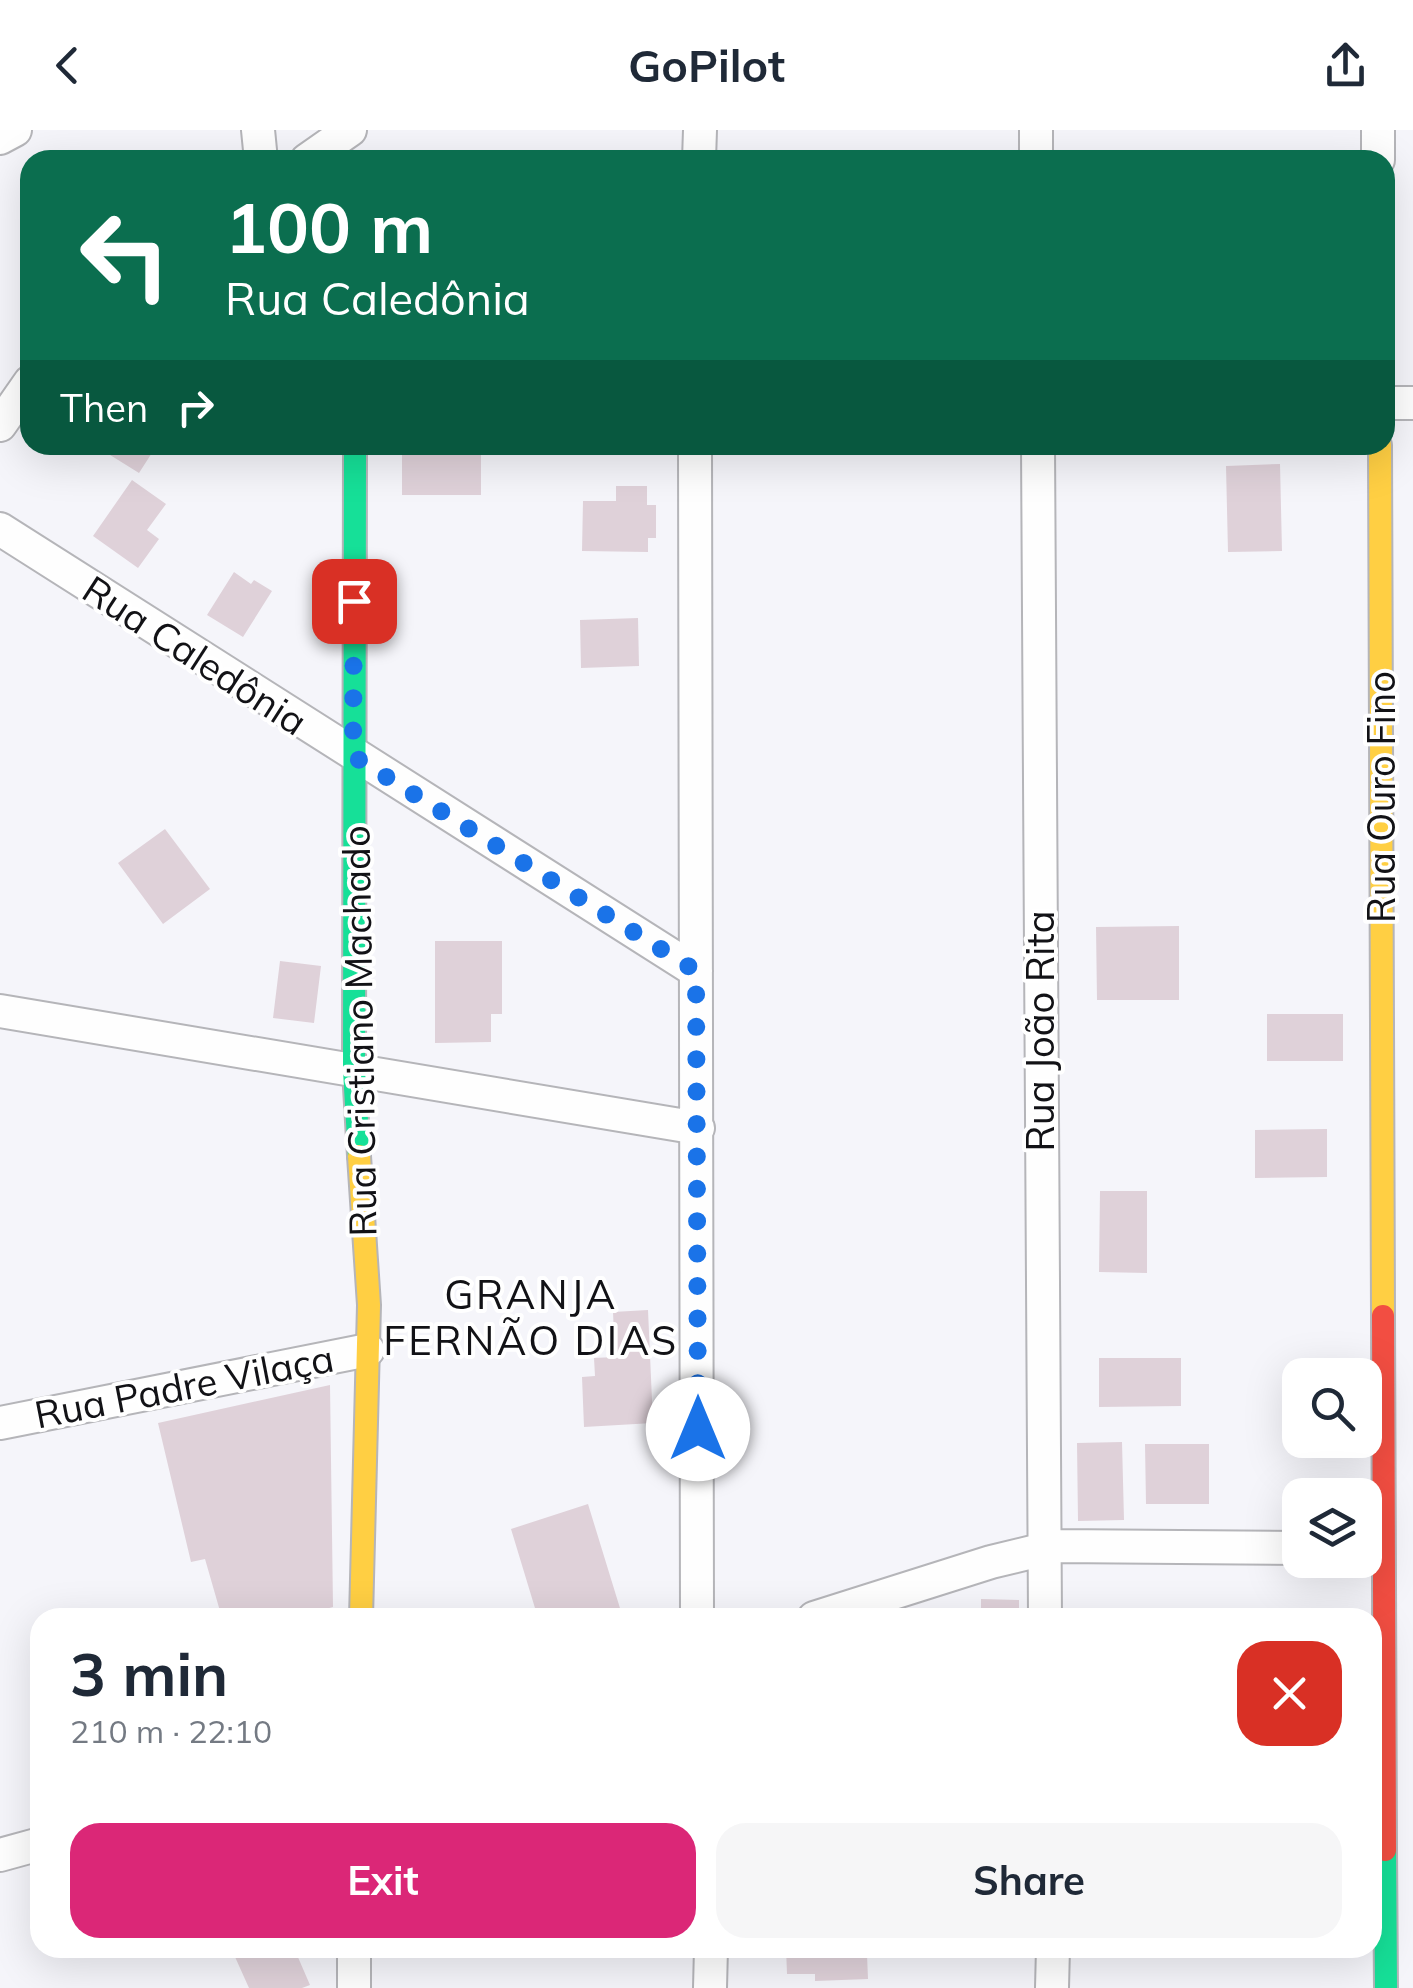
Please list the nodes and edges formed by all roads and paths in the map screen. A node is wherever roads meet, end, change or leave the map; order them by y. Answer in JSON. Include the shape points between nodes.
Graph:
{"nodes":[{"id":1,"x":15,"y":130,"type":"edge"},
{"id":2,"x":350,"y":130,"type":"edge"},
{"id":3,"x":0,"y":138,"type":"edge"},
{"id":4,"x":321,"y":150,"type":"edge"},
{"id":5,"x":20,"y":396,"type":"edge"},
{"id":6,"x":0,"y":425,"type":"edge"},
{"id":7,"x":355,"y":455,"type":"edge"},
{"id":8,"x":695,"y":455,"type":"edge"},
{"id":9,"x":1038,"y":455,"type":"edge"},
{"id":10,"x":1380,"y":455,"type":"edge"},
{"id":11,"x":0,"y":529,"type":"edge"},
{"id":12,"x":353,"y":756,"type":"junction"},
{"id":13,"x":696,"y":971,"type":"junction"},
{"id":14,"x":0,"y":1011,"type":"edge"},
{"id":15,"x":354,"y":1070,"type":"junction"},
{"id":16,"x":698,"y":1128,"type":"junction"},
{"id":17,"x":368,"y":1350,"type":"junction"},
{"id":18,"x":0,"y":1423,"type":"edge"},
{"id":19,"x":1042,"y":1548,"type":"junction"},
{"id":20,"x":1282,"y":1548,"type":"edge"},
{"id":21,"x":1387,"y":1549,"type":"edge"},
{"id":22,"x":361,"y":1608,"type":"edge"},
{"id":23,"x":698,"y":1608,"type":"edge"},
{"id":24,"x":847,"y":1608,"type":"edge"},
{"id":25,"x":1045,"y":1608,"type":"edge"},
{"id":26,"x":30,"y":1847,"type":"edge"},
{"id":27,"x":0,"y":1855,"type":"edge"},
{"id":28,"x":354,"y":1958,"type":"edge"},
{"id":29,"x":710,"y":1958,"type":"edge"},
{"id":30,"x":1053,"y":1958,"type":"edge"},
{"id":31,"x":354,"y":1988,"type":"edge"},
{"id":32,"x":710,"y":1988,"type":"edge"},
{"id":33,"x":1052,"y":1988,"type":"edge"},
{"id":34,"x":1386,"y":1988,"type":"edge"}],
"edges":[{"from":1,"to":3,"type":"street"},
{"from":2,"to":4,"type":"street"},
{"from":5,"to":6,"type":"street"},
{"from":7,"to":12,"type":"street","name":"Rua Cristiano Machado"},
{"from":8,"to":13,"type":"street"},
{"from":9,"to":19,"type":"street","name":"Rua João Rita"},
{"from":10,"to":21,"type":"street","name":"Rua Ouro Fino"},
{"from":11,"to":12,"type":"street","name":"Rua Caledônia"},
{"from":12,"to":13,"type":"street","name":"Rua Caledônia"},
{"from":12,"to":15,"type":"street","name":"Rua Cristiano Machado"},
{"from":13,"to":16,"type":"street"},
{"from":14,"to":15,"type":"street"},
{"from":15,"to":16,"type":"street"},
{"from":15,"to":17,"type":"street","name":"Rua Cristiano Machado"},
{"from":16,"to":23,"type":"street"},
{"from":17,"to":18,"type":"street","name":"Rua Padre Vilaça"},
{"from":17,"to":22,"type":"street","name":"Rua Cristiano Machado"},
{"from":19,"to":20,"type":"street"},
{"from":19,"to":24,"type":"street"},
{"from":19,"to":25,"type":"street","name":"Rua João Rita"},
{"from":21,"to":34,"type":"street","name":"Rua Ouro Fino"},
{"from":26,"to":27,"type":"street"},
{"from":28,"to":31,"type":"street"},
{"from":29,"to":32,"type":"street"},
{"from":30,"to":33,"type":"street"}]}
